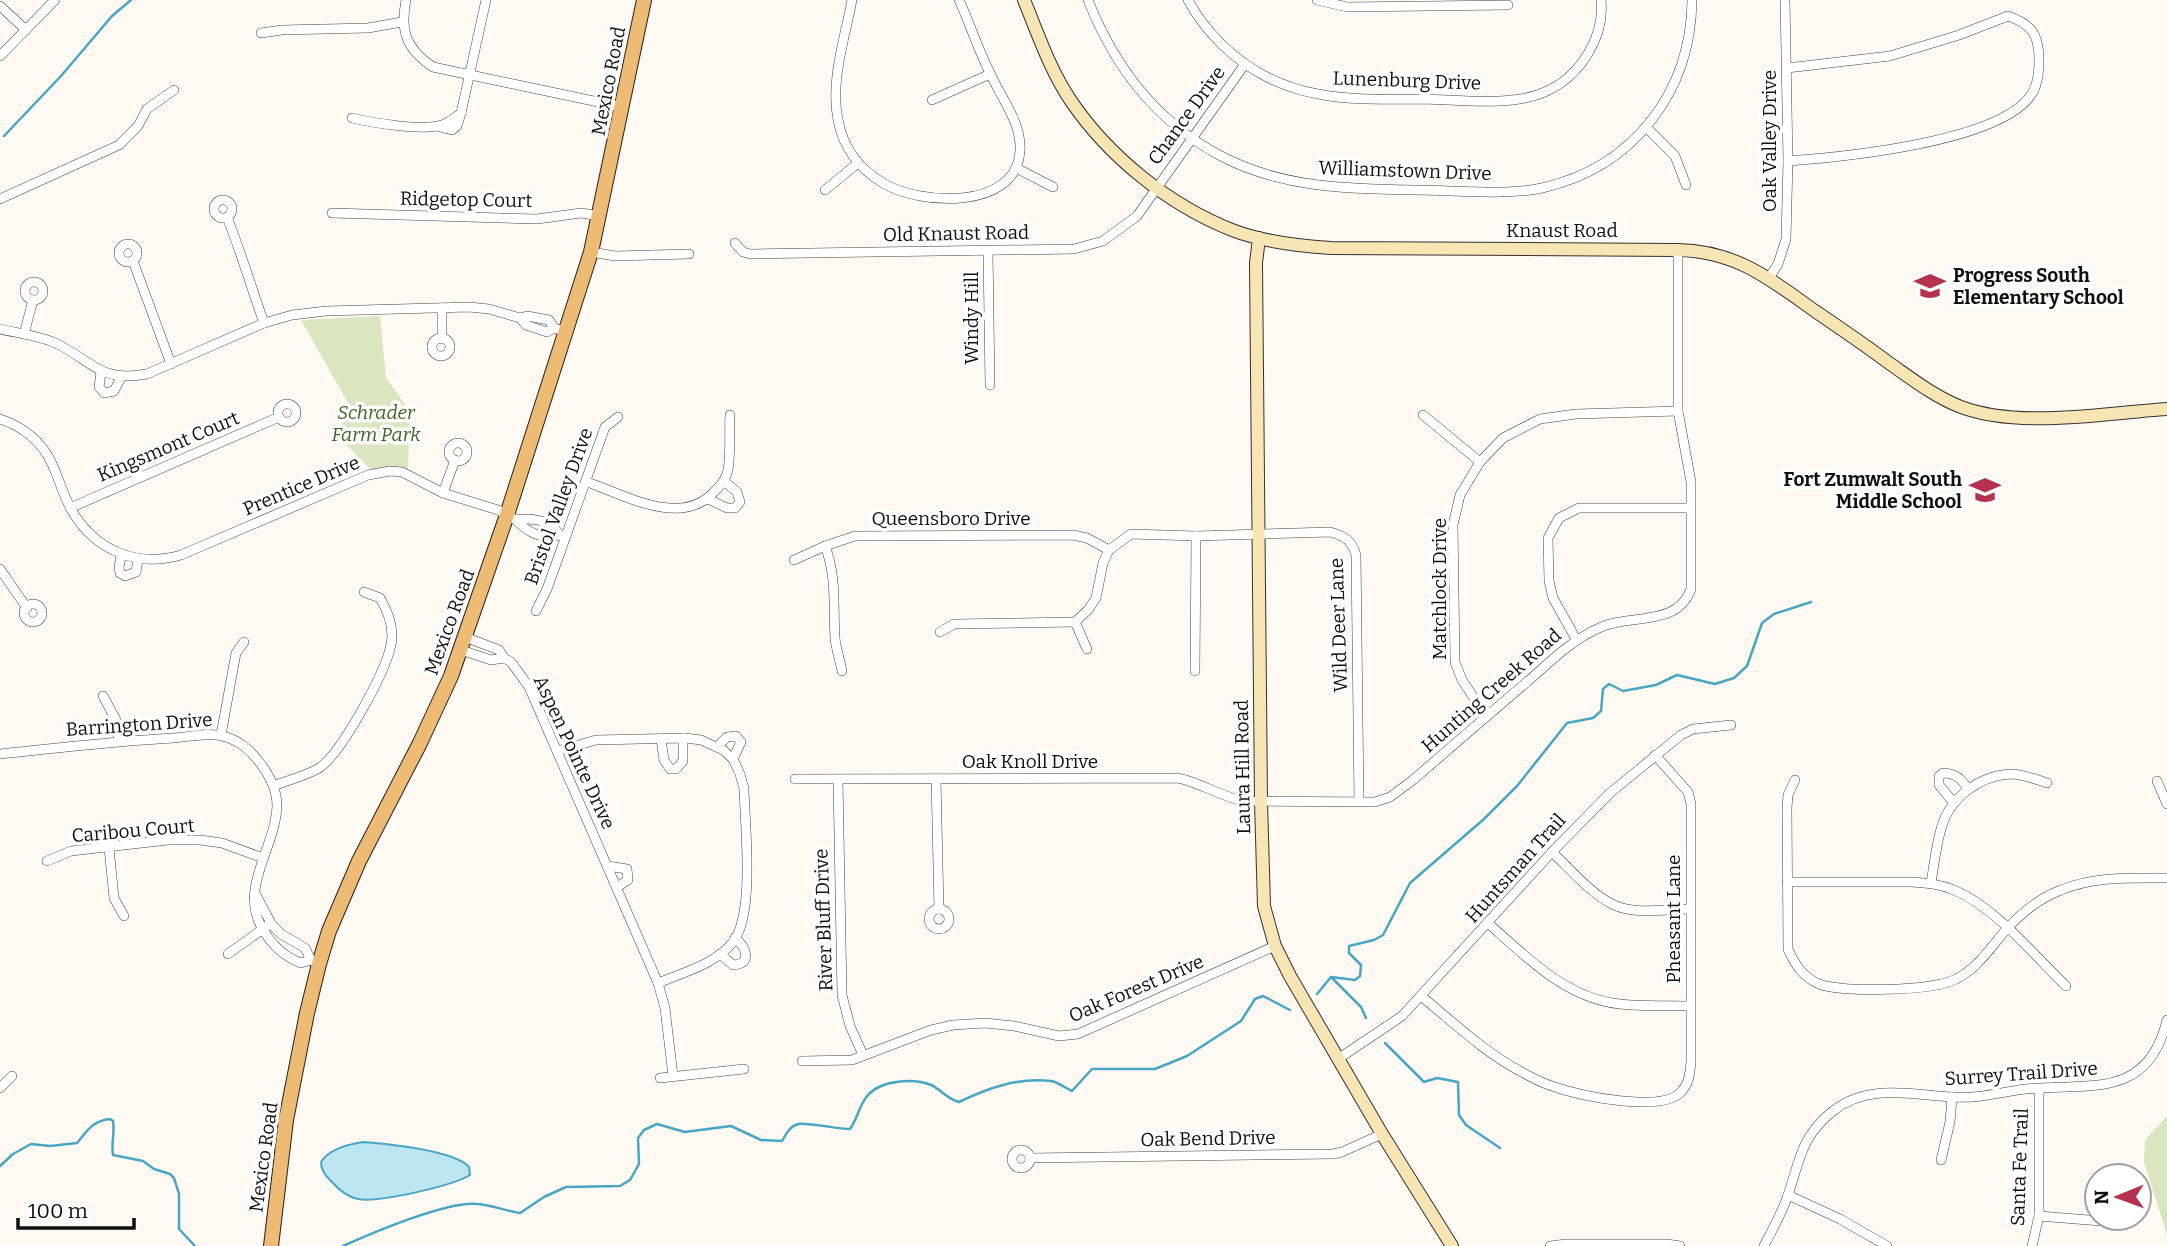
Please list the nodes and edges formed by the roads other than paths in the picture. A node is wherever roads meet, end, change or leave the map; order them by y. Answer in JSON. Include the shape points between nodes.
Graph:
{"nodes":[{"id":1,"x":55,"y":0,"type":"edge"},
{"id":2,"x":406,"y":0,"type":"edge"},
{"id":3,"x":486,"y":0,"type":"edge"},
{"id":4,"x":645,"y":0,"type":"edge"},
{"id":5,"x":852,"y":0,"type":"edge"},
{"id":6,"x":959,"y":0,"type":"edge"},
{"id":7,"x":1024,"y":0,"type":"edge"},
{"id":8,"x":1088,"y":0,"type":"edge"},
{"id":9,"x":1188,"y":0,"type":"edge"},
{"id":10,"x":1317,"y":0,"type":"edge"},
{"id":11,"x":1601,"y":0,"type":"edge"},
{"id":12,"x":1692,"y":0,"type":"edge"},
{"id":13,"x":1785,"y":0,"type":"edge"},
{"id":14,"x":1508,"y":5,"type":"dead end"},
{"id":15,"x":0,"y":6,"type":"edge"},
{"id":16,"x":402,"y":22,"type":"junction"},
{"id":17,"x":26,"y":30,"type":"junction"},
{"id":18,"x":261,"y":33,"type":"dead end"},
{"id":19,"x":0,"y":57,"type":"edge"},
{"id":20,"x":1245,"y":64,"type":"junction"},
{"id":21,"x":1787,"y":68,"type":"junction"},
{"id":22,"x":990,"y":74,"type":"junction"},
{"id":23,"x":470,"y":76,"type":"junction"},
{"id":24,"x":174,"y":90,"type":"dead end"},
{"id":25,"x":932,"y":100,"type":"dead end"},
{"id":26,"x":622,"y":107,"type":"junction"},
{"id":27,"x":352,"y":118,"type":"dead end"},
{"id":28,"x":1646,"y":127,"type":"junction"},
{"id":29,"x":1192,"y":138,"type":"junction"},
{"id":30,"x":1788,"y":161,"type":"junction"},
{"id":31,"x":858,"y":163,"type":"junction"},
{"id":32,"x":1016,"y":168,"type":"junction"},
{"id":33,"x":1686,"y":185,"type":"dead end"},
{"id":34,"x":1053,"y":187,"type":"dead end"},
{"id":35,"x":1156,"y":187,"type":"junction"},
{"id":36,"x":825,"y":190,"type":"dead end"},
{"id":37,"x":0,"y":199,"type":"edge"},
{"id":38,"x":332,"y":213,"type":"dead end"},
{"id":39,"x":600,"y":216,"type":"junction"},
{"id":40,"x":227,"y":217,"type":"dead end"},
{"id":41,"x":1259,"y":238,"type":"junction"},
{"id":42,"x":735,"y":243,"type":"dead end"},
{"id":43,"x":1678,"y":250,"type":"junction"},
{"id":44,"x":988,"y":251,"type":"junction"},
{"id":45,"x":591,"y":252,"type":"junction"},
{"id":46,"x":689,"y":254,"type":"dead end"},
{"id":47,"x":133,"y":261,"type":"dead end"},
{"id":48,"x":1769,"y":278,"type":"junction"},
{"id":49,"x":33,"y":300,"type":"dead end"},
{"id":50,"x":442,"y":308,"type":"junction"},
{"id":51,"x":264,"y":323,"type":"junction"},
{"id":52,"x":0,"y":329,"type":"edge"},
{"id":53,"x":561,"y":330,"type":"junction"},
{"id":54,"x":24,"y":334,"type":"junction"},
{"id":55,"x":442,"y":339,"type":"dead end"},
{"id":56,"x":171,"y":364,"type":"junction"},
{"id":57,"x":101,"y":372,"type":"junction"},
{"id":58,"x":122,"y":376,"type":"junction"},
{"id":59,"x":990,"y":385,"type":"dead end"},
{"id":60,"x":2167,"y":409,"type":"edge"},
{"id":61,"x":1678,"y":411,"type":"junction"},
{"id":62,"x":730,"y":415,"type":"dead end"},
{"id":63,"x":1423,"y":415,"type":"dead end"},
{"id":64,"x":279,"y":417,"type":"dead end"},
{"id":65,"x":618,"y":417,"type":"dead end"},
{"id":66,"x":0,"y":419,"type":"edge"},
{"id":67,"x":455,"y":460,"type":"dead end"},
{"id":68,"x":1480,"y":462,"type":"junction"},
{"id":69,"x":587,"y":482,"type":"junction"},
{"id":70,"x":724,"y":482,"type":"junction"},
{"id":71,"x":443,"y":493,"type":"junction"},
{"id":72,"x":708,"y":499,"type":"junction"},
{"id":73,"x":70,"y":508,"type":"junction"},
{"id":74,"x":1690,"y":508,"type":"junction"},
{"id":75,"x":511,"y":518,"type":"junction"},
{"id":76,"x":1259,"y":534,"type":"junction"},
{"id":77,"x":562,"y":536,"type":"junction"},
{"id":78,"x":1196,"y":536,"type":"junction"},
{"id":79,"x":825,"y":546,"type":"junction"},
{"id":80,"x":1109,"y":550,"type":"junction"},
{"id":81,"x":121,"y":556,"type":"junction"},
{"id":82,"x":138,"y":559,"type":"junction"},
{"id":83,"x":794,"y":560,"type":"dead end"},
{"id":84,"x":0,"y":569,"type":"edge"},
{"id":85,"x":364,"y":592,"type":"dead end"},
{"id":86,"x":27,"y":608,"type":"dead end"},
{"id":87,"x":536,"y":611,"type":"dead end"},
{"id":88,"x":1075,"y":622,"type":"junction"},
{"id":89,"x":940,"y":632,"type":"dead end"},
{"id":90,"x":1576,"y":639,"type":"junction"},
{"id":91,"x":244,"y":642,"type":"dead end"},
{"id":92,"x":463,"y":644,"type":"junction"},
{"id":93,"x":1087,"y":649,"type":"dead end"},
{"id":94,"x":842,"y":671,"type":"dead end"},
{"id":95,"x":1195,"y":671,"type":"dead end"},
{"id":96,"x":103,"y":696,"type":"dead end"},
{"id":97,"x":1486,"y":716,"type":"junction"},
{"id":98,"x":1731,"y":725,"type":"dead end"},
{"id":99,"x":221,"y":735,"type":"junction"},
{"id":100,"x":683,"y":738,"type":"junction"},
{"id":101,"x":662,"y":739,"type":"junction"},
{"id":102,"x":119,"y":740,"type":"junction"},
{"id":103,"x":717,"y":747,"type":"junction"},
{"id":104,"x":557,"y":751,"type":"junction"},
{"id":105,"x":0,"y":754,"type":"edge"},
{"id":106,"x":1655,"y":755,"type":"junction"},
{"id":107,"x":733,"y":759,"type":"junction"},
{"id":108,"x":795,"y":779,"type":"dead end"},
{"id":109,"x":936,"y":779,"type":"junction"},
{"id":110,"x":838,"y":780,"type":"junction"},
{"id":111,"x":1795,"y":780,"type":"dead end"},
{"id":112,"x":2157,"y":781,"type":"dead end"},
{"id":113,"x":2047,"y":783,"type":"dead end"},
{"id":114,"x":274,"y":786,"type":"junction"},
{"id":115,"x":1968,"y":789,"type":"junction"},
{"id":116,"x":1359,"y":801,"type":"junction"},
{"id":117,"x":1261,"y":802,"type":"junction"},
{"id":118,"x":1954,"y":803,"type":"junction"},
{"id":119,"x":2167,"y":804,"type":"edge"},
{"id":120,"x":109,"y":848,"type":"junction"},
{"id":121,"x":1552,"y":852,"type":"junction"},
{"id":122,"x":263,"y":858,"type":"junction"},
{"id":123,"x":47,"y":861,"type":"dead end"},
{"id":124,"x":608,"y":866,"type":"junction"},
{"id":125,"x":2167,"y":878,"type":"edge"},
{"id":126,"x":1787,"y":882,"type":"junction"},
{"id":127,"x":1931,"y":883,"type":"junction"},
{"id":128,"x":617,"y":887,"type":"junction"},
{"id":129,"x":255,"y":893,"type":"junction"},
{"id":130,"x":939,"y":909,"type":"dead end"},
{"id":131,"x":1690,"y":909,"type":"junction"},
{"id":132,"x":124,"y":916,"type":"dead end"},
{"id":133,"x":271,"y":923,"type":"junction"},
{"id":134,"x":1488,"y":923,"type":"junction"},
{"id":135,"x":262,"y":929,"type":"junction"},
{"id":136,"x":2007,"y":929,"type":"junction"},
{"id":137,"x":735,"y":938,"type":"junction"},
{"id":138,"x":1275,"y":946,"type":"junction"},
{"id":139,"x":228,"y":954,"type":"dead end"},
{"id":140,"x":720,"y":954,"type":"junction"},
{"id":141,"x":315,"y":962,"type":"junction"},
{"id":142,"x":658,"y":983,"type":"junction"},
{"id":143,"x":2066,"y":986,"type":"dead end"},
{"id":144,"x":1421,"y":996,"type":"junction"},
{"id":145,"x":1690,"y":1006,"type":"junction"},
{"id":146,"x":2167,"y":1020,"type":"edge"},
{"id":147,"x":863,"y":1055,"type":"junction"},
{"id":148,"x":1338,"y":1059,"type":"junction"},
{"id":149,"x":802,"y":1061,"type":"dead end"},
{"id":150,"x":744,"y":1069,"type":"dead end"},
{"id":151,"x":12,"y":1076,"type":"dead end"},
{"id":152,"x":673,"y":1076,"type":"junction"},
{"id":153,"x":660,"y":1078,"type":"dead end"},
{"id":154,"x":0,"y":1088,"type":"edge"},
{"id":155,"x":2039,"y":1088,"type":"junction"},
{"id":156,"x":1952,"y":1097,"type":"junction"},
{"id":157,"x":1382,"y":1134,"type":"junction"},
{"id":158,"x":1030,"y":1158,"type":"dead end"},
{"id":159,"x":1941,"y":1160,"type":"dead end"},
{"id":160,"x":1788,"y":1195,"type":"junction"},
{"id":161,"x":2039,"y":1216,"type":"junction"},
{"id":162,"x":2083,"y":1220,"type":"edge"},
{"id":163,"x":271,"y":1246,"type":"edge"},
{"id":164,"x":1452,"y":1246,"type":"edge"},
{"id":165,"x":1550,"y":1246,"type":"edge"},
{"id":166,"x":1680,"y":1246,"type":"edge"},
{"id":167,"x":1764,"y":1246,"type":"edge"},
{"id":168,"x":1887,"y":1246,"type":"edge"},
{"id":169,"x":2032,"y":1246,"type":"edge"}],
"edges":[{"from":1,"to":17,"type":"street"},
{"from":2,"to":16,"type":"street"},
{"from":3,"to":23,"type":"street"},
{"from":4,"to":26,"type":"main road","name":"Mexico Road"},
{"from":5,"to":31,"type":"street","via":[[835,97],[843,140]]},
{"from":6,"to":22,"type":"street"},
{"from":7,"to":35,"type":"main road","name":"Knaust Road","via":[[1070,101],[1114,152]]},
{"from":8,"to":29,"type":"street","name":"Williamstown Drive","via":[[1129,77],[1157,110]]},
{"from":9,"to":20,"type":"street","name":"Lunenburg Drive","via":[[1206,27]]},
{"from":10,"to":14,"type":"street","via":[[1347,7]]},
{"from":11,"to":20,"type":"street","name":"Lunenburg Drive","via":[[1599,27],[1580,66],[1565,80],[1527,99],[1347,98],[1291,87]]},
{"from":12,"to":28,"type":"street","name":"Williamstown Drive","via":[[1685,61],[1671,92]]},
{"from":13,"to":21,"type":"street","name":"Oak Valley Drive"},
{"from":15,"to":17,"type":"street"},
{"from":16,"to":18,"type":"street","via":[[368,29]]},
{"from":16,"to":23,"type":"street","via":[[413,50],[424,61]]},
{"from":17,"to":19,"type":"street"},
{"from":20,"to":29,"type":"street","name":"Chance Drive"},
{"from":21,"to":30,"type":"street","name":"Oak Valley Drive"},
{"from":21,"to":30,"type":"street","via":[[1891,56],[2008,16],[2026,23],[2037,39],[2039,58],[2032,95],[2017,111],[1997,121],[1921,144],[1849,157]]},
{"from":22,"to":25,"type":"street"},
{"from":22,"to":32,"type":"street","via":[[1016,124],[1020,155]]},
{"from":23,"to":26,"type":"street"},
{"from":23,"to":27,"type":"street","via":[[461,113],[447,123],[375,123]]},
{"from":24,"to":37,"type":"street","via":[[148,109],[138,127],[119,145]]},
{"from":26,"to":39,"type":"main road","name":"Mexico Road"},
{"from":28,"to":29,"type":"street","name":"Williamstown Drive","via":[[1609,159],[1581,175],[1521,190],[1315,186],[1247,168]]},
{"from":28,"to":33,"type":"street","via":[[1675,156]]},
{"from":29,"to":35,"type":"street","name":"Chance Drive"},
{"from":30,"to":48,"type":"street","name":"Oak Valley Drive","via":[[1786,239]]},
{"from":31,"to":32,"type":"street","via":[[884,184],[925,197],[983,195],[1006,182]]},
{"from":31,"to":36,"type":"street"},
{"from":32,"to":34,"type":"street"},
{"from":35,"to":41,"type":"main road","name":"Knaust Road","via":[[1203,217]]},
{"from":35,"to":44,"type":"street","name":"Old Knaust Road","via":[[1137,216],[1103,242],[1073,249]]},
{"from":38,"to":39,"type":"street","name":"Ridgetop Court","via":[[537,219],[581,213]]},
{"from":39,"to":45,"type":"main road","name":"Mexico Road"},
{"from":40,"to":51,"type":"street"},
{"from":41,"to":43,"type":"main road","name":"Knaust Road","via":[[1331,248]]},
{"from":41,"to":76,"type":"main road","name":"Laura Hill Road"},
{"from":42,"to":44,"type":"street","name":"Old Knaust Road","via":[[750,254]]},
{"from":43,"to":48,"type":"main road","name":"Knaust Road","via":[[1725,256]]},
{"from":43,"to":61,"type":"street","name":"Hunting Creek Road"},
{"from":44,"to":59,"type":"street","name":"Windy Hill"},
{"from":45,"to":46,"type":"street","via":[[615,256]]},
{"from":45,"to":53,"type":"main road","name":"Mexico Road"},
{"from":47,"to":56,"type":"street"},
{"from":48,"to":60,"type":"main road","name":"Knaust Road","via":[[1928,390],[1974,412],[2023,419]]},
{"from":49,"to":54,"type":"street"},
{"from":50,"to":51,"type":"street","via":[[307,312]]},
{"from":50,"to":53,"type":"street","via":[[489,309],[549,320]]},
{"from":50,"to":55,"type":"street"},
{"from":51,"to":56,"type":"street"},
{"from":52,"to":54,"type":"street"},
{"from":53,"to":75,"type":"main road","name":"Mexico Road"},
{"from":54,"to":57,"type":"street","via":[[50,341]]},
{"from":56,"to":58,"type":"street","via":[[147,374]]},
{"from":57,"to":58,"type":"street"},
{"from":57,"to":58,"type":"street","via":[[99,387],[104,393],[114,391]]},
{"from":61,"to":68,"type":"street","name":"Matchlock Drive","via":[[1540,419],[1503,438]]},
{"from":61,"to":74,"type":"street","name":"Hunting Creek Road","via":[[1691,482]]},
{"from":62,"to":70,"type":"street","via":[[729,468]]},
{"from":63,"to":68,"type":"street"},
{"from":64,"to":73,"type":"street","name":"Kingsmont Court"},
{"from":65,"to":69,"type":"street","name":"Bristol Valley Drive","via":[[605,427]]},
{"from":66,"to":73,"type":"street","name":"Prentice Drive","via":[[23,430],[46,452]]},
{"from":67,"to":71,"type":"street"},
{"from":68,"to":97,"type":"street","name":"Matchlock Drive","via":[[1460,495],[1453,525],[1454,630],[1457,671]]},
{"from":69,"to":72,"type":"street","via":[[665,509],[688,509]]},
{"from":69,"to":77,"type":"street","name":"Bristol Valley Drive"},
{"from":70,"to":72,"type":"street"},
{"from":70,"to":72,"type":"street","via":[[737,492],[738,505],[727,508]]},
{"from":71,"to":75,"type":"street","name":"Prentice Drive"},
{"from":71,"to":82,"type":"street","name":"Prentice Drive","via":[[402,472],[368,475],[181,555],[166,560]]},
{"from":73,"to":81,"type":"street","name":"Prentice Drive","via":[[96,539]]},
{"from":74,"to":90,"type":"street","name":"Hunting Creek Road","via":[[1691,589],[1682,606],[1659,617],[1613,623]]},
{"from":74,"to":90,"type":"street","via":[[1579,508],[1559,518],[1548,538],[1549,581],[1553,598]]},
{"from":75,"to":77,"type":"street","name":"Prentice Drive","via":[[551,526]]},
{"from":75,"to":92,"type":"main road","name":"Mexico Road"},
{"from":76,"to":78,"type":"street"},
{"from":76,"to":116,"type":"street","name":"Wild Deer Lane","via":[[1330,532],[1353,544]]},
{"from":76,"to":117,"type":"main road","name":"Laura Hill Road"},
{"from":77,"to":87,"type":"street","name":"Bristol Valley Drive"},
{"from":78,"to":80,"type":"street","via":[[1131,534]]},
{"from":78,"to":95,"type":"street"},
{"from":79,"to":80,"type":"street","name":"Queensboro Drive","via":[[855,536],[1073,535]]},
{"from":79,"to":83,"type":"street","name":"Queensboro Drive"},
{"from":79,"to":94,"type":"street","via":[[832,562],[835,639]]},
{"from":80,"to":88,"type":"street","via":[[1096,598]]},
{"from":81,"to":82,"type":"street","name":"Prentice Drive"},
{"from":81,"to":82,"type":"street","name":"Prentice Drive","via":[[120,573],[125,576],[136,572]]},
{"from":84,"to":86,"type":"street"},
{"from":85,"to":114,"type":"street","via":[[380,598],[390,620],[391,648],[378,678],[345,739],[320,768]]},
{"from":88,"to":89,"type":"street","via":[[954,624]]},
{"from":88,"to":93,"type":"street"},
{"from":90,"to":97,"type":"street","name":"Hunting Creek Road"},
{"from":91,"to":99,"type":"street","via":[[236,653]]},
{"from":92,"to":104,"type":"street","name":"Aspen Pointe Drive","via":[[499,650],[511,662],[529,687]]},
{"from":92,"to":141,"type":"main road","name":"Mexico Road"},
{"from":96,"to":102,"type":"street","via":[[116,720]]},
{"from":97,"to":116,"type":"street","name":"Hunting Creek Road","via":[[1390,797]]},
{"from":98,"to":106,"type":"street","name":"Huntsman Trail","via":[[1693,729]]},
{"from":99,"to":102,"type":"street","name":"Barrington Drive"},
{"from":99,"to":114,"type":"street","name":"Barrington Drive","via":[[252,753]]},
{"from":100,"to":101,"type":"street"},
{"from":100,"to":101,"type":"street","via":[[683,761],[676,769],[667,765]]},
{"from":100,"to":103,"type":"street"},
{"from":101,"to":104,"type":"street","via":[[596,740]]},
{"from":102,"to":105,"type":"street","name":"Barrington Drive"},
{"from":103,"to":107,"type":"street"},
{"from":103,"to":107,"type":"street","via":[[727,737],[736,736],[741,742]]},
{"from":104,"to":124,"type":"street","name":"Aspen Pointe Drive"},
{"from":106,"to":121,"type":"street","name":"Huntsman Trail"},
{"from":106,"to":131,"type":"street","name":"Pheasant Lane","via":[[1688,792],[1691,804]]},
{"from":107,"to":137,"type":"street","via":[[744,789],[746,889],[744,916]]},
{"from":108,"to":110,"type":"street","name":"Oak Knoll Drive"},
{"from":109,"to":110,"type":"street","name":"Oak Knoll Drive"},
{"from":109,"to":117,"type":"street","name":"Oak Knoll Drive","via":[[1178,778],[1228,798]]},
{"from":109,"to":130,"type":"street"},
{"from":110,"to":147,"type":"street","name":"River Bluff Drive","via":[[842,995]]},
{"from":111,"to":126,"type":"street","via":[[1788,795]]},
{"from":112,"to":119,"type":"street"},
{"from":113,"to":115,"type":"street","via":[[2010,774]]},
{"from":114,"to":122,"type":"street","via":[[276,816]]},
{"from":115,"to":118,"type":"street"},
{"from":115,"to":118,"type":"street","via":[[1952,773],[1943,772],[1939,785]]},
{"from":116,"to":117,"type":"street","name":"Hunting Creek Road"},
{"from":117,"to":138,"type":"main road","name":"Laura Hill Road","via":[[1263,899]]},
{"from":118,"to":127,"type":"street","via":[[1941,828]]},
{"from":120,"to":122,"type":"street","name":"Caribou Court","via":[[200,840]]},
{"from":120,"to":123,"type":"street","name":"Caribou Court","via":[[71,851]]},
{"from":120,"to":132,"type":"street","via":[[114,898]]},
{"from":121,"to":131,"type":"street","via":[[1616,906]]},
{"from":121,"to":134,"type":"street","name":"Huntsman Trail"},
{"from":122,"to":129,"type":"street"},
{"from":124,"to":128,"type":"street","name":"Aspen Pointe Drive"},
{"from":124,"to":128,"type":"street","name":"Aspen Pointe Drive","via":[[627,869],[628,880]]},
{"from":125,"to":136,"type":"street","via":[[2102,879],[2071,886],[2041,900]]},
{"from":126,"to":127,"type":"street"},
{"from":126,"to":136,"type":"street","via":[[1788,949],[1803,974],[1828,987],[1942,986],[1971,970]]},
{"from":127,"to":136,"type":"street","via":[[1970,898]]},
{"from":128,"to":142,"type":"street","name":"Aspen Pointe Drive"},
{"from":129,"to":133,"type":"street"},
{"from":129,"to":135,"type":"street","via":[[255,914]]},
{"from":131,"to":145,"type":"street","name":"Pheasant Lane"},
{"from":133,"to":135,"type":"street"},
{"from":133,"to":141,"type":"street","via":[[305,948]]},
{"from":134,"to":144,"type":"street","name":"Huntsman Trail"},
{"from":134,"to":145,"type":"street","via":[[1531,962],[1587,995],[1620,1004]]},
{"from":135,"to":139,"type":"street"},
{"from":135,"to":141,"type":"street","via":[[274,946],[292,959]]},
{"from":136,"to":143,"type":"street"},
{"from":137,"to":140,"type":"street"},
{"from":137,"to":140,"type":"street","via":[[745,948],[745,961],[733,965]]},
{"from":138,"to":147,"type":"street","name":"Oak Forest Drive","via":[[1078,1034],[1059,1036],[985,1023],[953,1025]]},
{"from":138,"to":148,"type":"main road","name":"Laura Hill Road"},
{"from":140,"to":142,"type":"street"},
{"from":141,"to":163,"type":"main road","name":"Mexico Road","via":[[286,1120]]},
{"from":142,"to":152,"type":"street","name":"Aspen Pointe Drive"},
{"from":144,"to":145,"type":"street","name":"Pheasant Lane","via":[[1491,1054],[1520,1071],[1554,1087],[1601,1098],[1644,1101],[1680,1094],[1689,1081]]},
{"from":144,"to":148,"type":"street","name":"Huntsman Trail","via":[[1390,1026]]},
{"from":146,"to":155,"type":"street","name":"Surrey Trail Drive","via":[[2157,1050],[2120,1082]]},
{"from":147,"to":149,"type":"street","name":"Oak Forest Drive","via":[[842,1061]]},
{"from":148,"to":157,"type":"main road","name":"Laura Hill Road"},
{"from":150,"to":152,"type":"street"},
{"from":151,"to":154,"type":"street"},
{"from":152,"to":153,"type":"street"},
{"from":155,"to":156,"type":"street","name":"Surrey Trail Drive"},
{"from":155,"to":161,"type":"street","name":"Santa Fe Trail"},
{"from":156,"to":159,"type":"street"},
{"from":156,"to":160,"type":"street","name":"Surrey Trail Drive","via":[[1883,1092],[1848,1101],[1810,1135],[1800,1152]]},
{"from":157,"to":158,"type":"street","name":"Oak Bend Drive","via":[[1333,1154]]},
{"from":157,"to":164,"type":"main road","name":"Laura Hill Road"},
{"from":160,"to":167,"type":"street","name":"Surrey Trail Drive"},
{"from":160,"to":168,"type":"street"},
{"from":161,"to":162,"type":"street"},
{"from":161,"to":169,"type":"street","name":"Santa Fe Trail"},
{"from":165,"to":166,"type":"street"}]}
